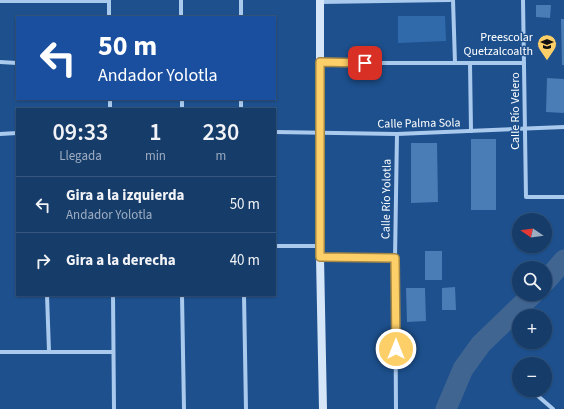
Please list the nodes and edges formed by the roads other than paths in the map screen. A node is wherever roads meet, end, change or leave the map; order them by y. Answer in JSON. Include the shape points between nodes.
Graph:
{"nodes":[{"id":1,"x":181,"y":0,"type":"edge"},
{"id":2,"x":241,"y":0,"type":"edge"},
{"id":3,"x":451,"y":0,"type":"edge"},
{"id":4,"x":523,"y":0,"type":"edge"},
{"id":5,"x":0,"y":1,"type":"edge"},
{"id":6,"x":109,"y":1,"type":"edge"},
{"id":7,"x":320,"y":1,"type":"edge"},
{"id":8,"x":109,"y":16,"type":"edge"},
{"id":9,"x":181,"y":16,"type":"edge"},
{"id":10,"x":241,"y":16,"type":"edge"},
{"id":11,"x":0,"y":62,"type":"edge"},
{"id":12,"x":320,"y":62,"type":"junction"},
{"id":13,"x":16,"y":63,"type":"edge"},
{"id":14,"x":454,"y":63,"type":"junction"},
{"id":15,"x":470,"y":63,"type":"junction"},
{"id":16,"x":524,"y":63,"type":"junction"},
{"id":17,"x":564,"y":127,"type":"edge"},
{"id":18,"x":525,"y":130,"type":"junction"},
{"id":19,"x":471,"y":131,"type":"junction"},
{"id":20,"x":276,"y":132,"type":"edge"},
{"id":21,"x":320,"y":133,"type":"junction"},
{"id":22,"x":0,"y":134,"type":"edge"},
{"id":23,"x":16,"y":134,"type":"edge"},
{"id":24,"x":397,"y":134,"type":"junction"},
{"id":25,"x":564,"y":197,"type":"edge"},
{"id":26,"x":276,"y":246,"type":"edge"},
{"id":27,"x":320,"y":246,"type":"junction"},
{"id":28,"x":320,"y":257,"type":"junction"},
{"id":29,"x":395,"y":258,"type":"junction"},
{"id":30,"x":47,"y":296,"type":"edge"},
{"id":31,"x":113,"y":296,"type":"edge"},
{"id":32,"x":182,"y":296,"type":"edge"},
{"id":33,"x":244,"y":296,"type":"edge"},
{"id":34,"x":49,"y":351,"type":"junction"},
{"id":35,"x":0,"y":352,"type":"edge"},
{"id":36,"x":113,"y":352,"type":"junction"},
{"id":37,"x":539,"y":397,"type":"edge"},
{"id":38,"x":114,"y":409,"type":"edge"},
{"id":39,"x":184,"y":409,"type":"edge"},
{"id":40,"x":246,"y":409,"type":"edge"},
{"id":41,"x":323,"y":409,"type":"edge"},
{"id":42,"x":396,"y":409,"type":"edge"},
{"id":43,"x":553,"y":409,"type":"edge"}],
"edges":[{"from":1,"to":9,"type":"street"},
{"from":2,"to":10,"type":"street"},
{"from":3,"to":7,"type":"street"},
{"from":3,"to":14,"type":"street"},
{"from":4,"to":16,"type":"street","name":"Calle Río Velero"},
{"from":5,"to":6,"type":"street"},
{"from":6,"to":8,"type":"street"},
{"from":7,"to":12,"type":"main road"},
{"from":11,"to":13,"type":"street"},
{"from":12,"to":14,"type":"street"},
{"from":12,"to":21,"type":"main road"},
{"from":14,"to":15,"type":"street"},
{"from":15,"to":16,"type":"street"},
{"from":15,"to":19,"type":"street"},
{"from":16,"to":18,"type":"street","name":"Calle Río Velero"},
{"from":17,"to":18,"type":"street","name":"Calle Palma Sola"},
{"from":18,"to":19,"type":"street","name":"Calle Palma Sola"},
{"from":18,"to":25,"type":"street","name":"Calle Río Velero","via":[[526,197]]},
{"from":19,"to":24,"type":"street","name":"Calle Palma Sola"},
{"from":20,"to":21,"type":"street","name":"Calle Palma Sola"},
{"from":21,"to":24,"type":"street","name":"Calle Palma Sola"},
{"from":21,"to":27,"type":"main road"},
{"from":22,"to":23,"type":"street"},
{"from":24,"to":29,"type":"street","name":"Calle Río Yolotla"},
{"from":26,"to":27,"type":"street"},
{"from":27,"to":28,"type":"main road"},
{"from":28,"to":29,"type":"street"},
{"from":28,"to":41,"type":"main road"},
{"from":29,"to":42,"type":"street","name":"Calle Río Yolotla"},
{"from":30,"to":34,"type":"street"},
{"from":31,"to":36,"type":"street"},
{"from":32,"to":39,"type":"street"},
{"from":33,"to":40,"type":"street"},
{"from":34,"to":35,"type":"street"},
{"from":34,"to":36,"type":"street"},
{"from":36,"to":38,"type":"street"},
{"from":37,"to":43,"type":"street"}]}
